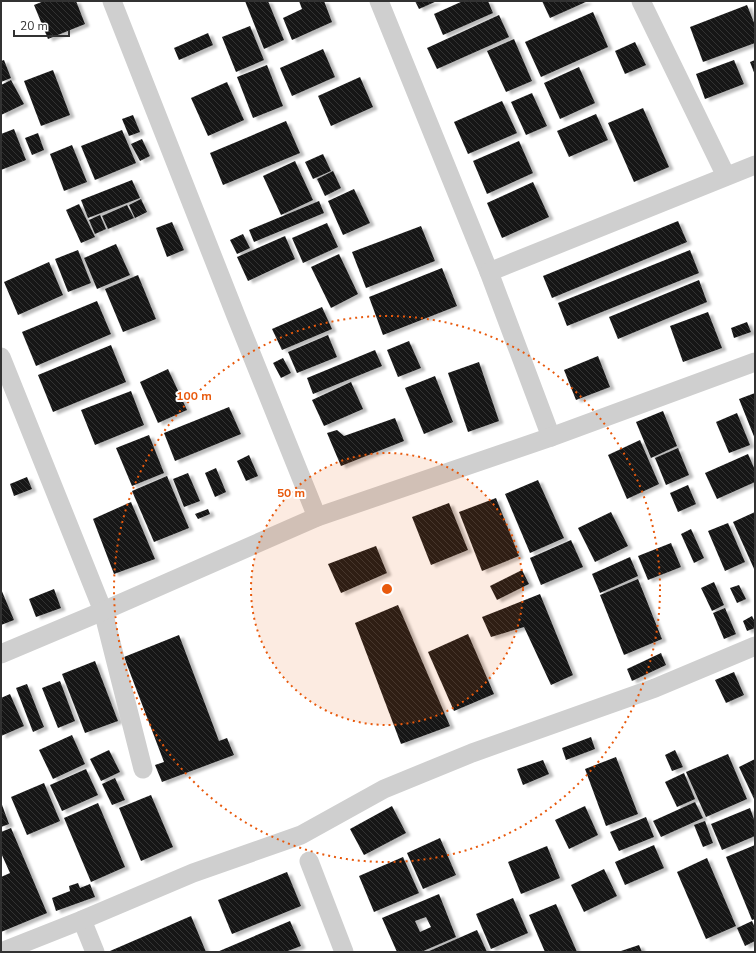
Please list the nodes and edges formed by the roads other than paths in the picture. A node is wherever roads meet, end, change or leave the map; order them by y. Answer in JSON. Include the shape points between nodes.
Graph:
{"nodes":[{"id":1,"x":112,"y":1,"type":"edge"},
{"id":2,"x":379,"y":1,"type":"edge"},
{"id":3,"x":641,"y":1,"type":"edge"},
{"id":4,"x":755,"y":165,"type":"edge"},
{"id":5,"x":726,"y":176,"type":"junction"},
{"id":6,"x":489,"y":272,"type":"junction"},
{"id":7,"x":1,"y":357,"type":"edge"},
{"id":8,"x":755,"y":362,"type":"edge"},
{"id":9,"x":8,"y":393,"type":"edge"},
{"id":10,"x":551,"y":437,"type":"junction"},
{"id":11,"x":317,"y":517,"type":"junction"},
{"id":12,"x":103,"y":611,"type":"junction"},
{"id":13,"x":755,"y":646,"type":"edge"},
{"id":14,"x":1,"y":654,"type":"edge"},
{"id":15,"x":144,"y":769,"type":"dead end"},
{"id":16,"x":309,"y":861,"type":"dead end"},
{"id":17,"x":82,"y":920,"type":"junction"},
{"id":18,"x":1,"y":952,"type":"edge"},
{"id":19,"x":95,"y":952,"type":"edge"},
{"id":20,"x":344,"y":952,"type":"edge"}],
"edges":[{"from":1,"to":11,"type":"street"},
{"from":2,"to":6,"type":"street"},
{"from":3,"to":5,"type":"street"},
{"from":4,"to":5,"type":"street"},
{"from":5,"to":6,"type":"street"},
{"from":6,"to":10,"type":"street"},
{"from":7,"to":9,"type":"street"},
{"from":8,"to":10,"type":"street"},
{"from":9,"to":12,"type":"street"},
{"from":10,"to":11,"type":"street"},
{"from":11,"to":12,"type":"street"},
{"from":12,"to":14,"type":"street"},
{"from":12,"to":15,"type":"street"},
{"from":13,"to":17,"type":"street","via":[[655,688],[465,756],[384,789],[300,835],[193,873]]},
{"from":16,"to":20,"type":"street"},
{"from":17,"to":18,"type":"street"},
{"from":17,"to":19,"type":"street"}]}
